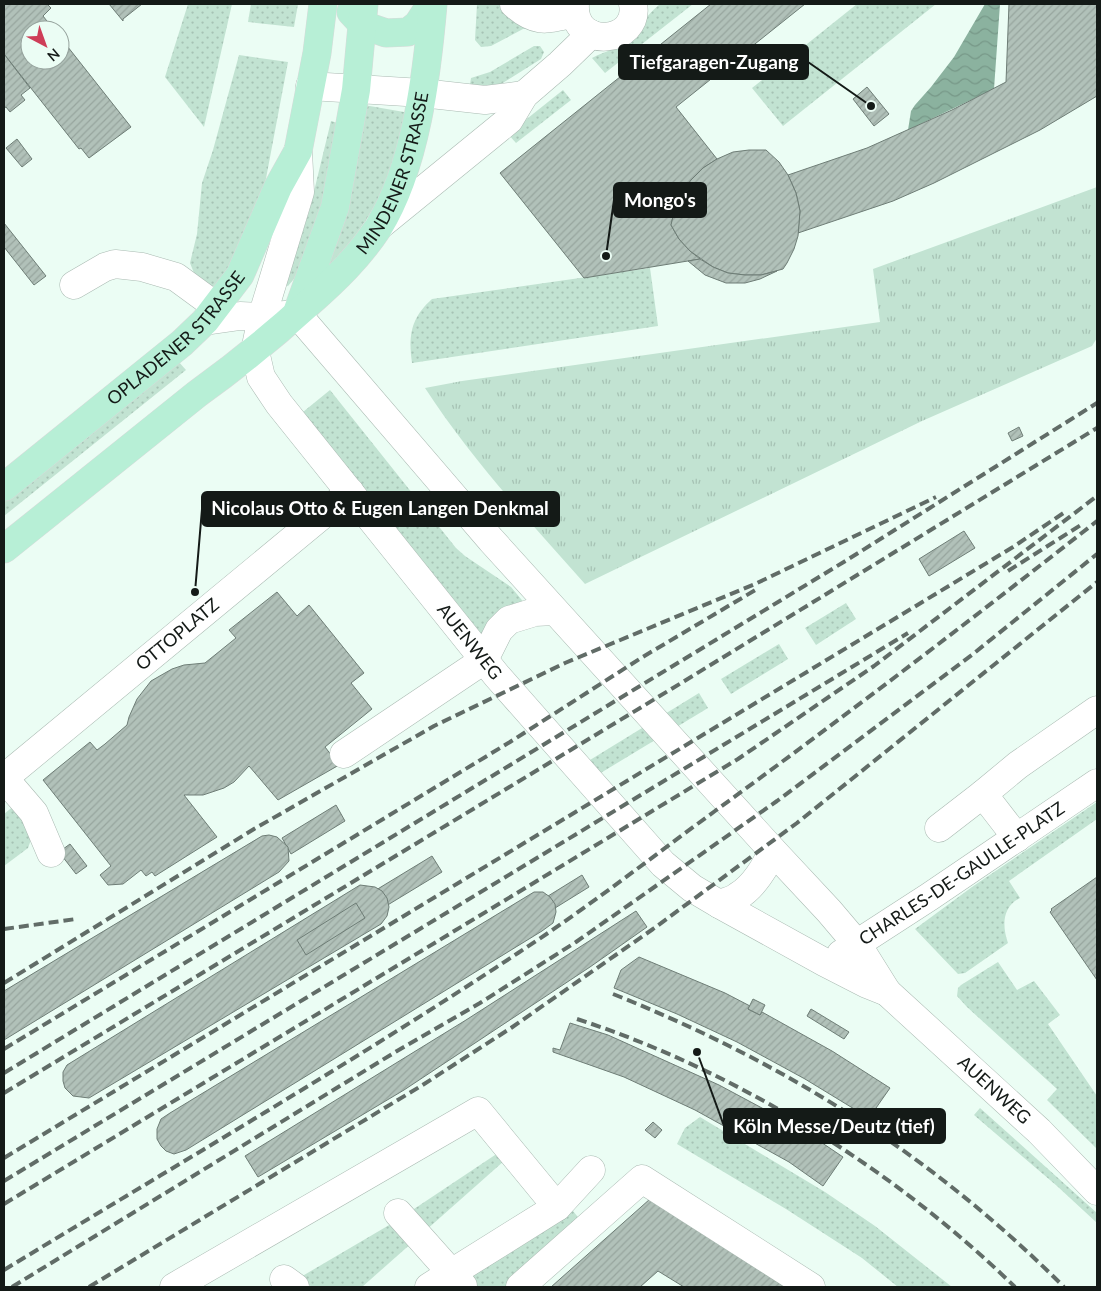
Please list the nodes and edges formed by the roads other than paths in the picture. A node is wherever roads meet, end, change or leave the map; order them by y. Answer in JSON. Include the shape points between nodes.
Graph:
{"nodes":[{"id":1,"x":323,"y":4,"type":"edge"},
{"id":2,"x":345,"y":4,"type":"edge"},
{"id":3,"x":432,"y":4,"type":"edge"},
{"id":4,"x":514,"y":4,"type":"edge"},
{"id":5,"x":633,"y":4,"type":"edge"},
{"id":6,"x":575,"y":8,"type":"edge"},
{"id":7,"x":363,"y":14,"type":"edge"},
{"id":8,"x":591,"y":34,"type":"junction"},
{"id":9,"x":310,"y":86,"type":"junction"},
{"id":10,"x":356,"y":90,"type":"junction"},
{"id":11,"x":422,"y":93,"type":"junction"},
{"id":12,"x":524,"y":95,"type":"junction"},
{"id":13,"x":298,"y":151,"type":"junction"},
{"id":14,"x":379,"y":226,"type":"junction"},
{"id":15,"x":74,"y":285,"type":"dead end"},
{"id":16,"x":211,"y":314,"type":"junction"},
{"id":17,"x":297,"y":314,"type":"junction"},
{"id":18,"x":262,"y":317,"type":"junction"},
{"id":19,"x":255,"y":351,"type":"junction"},
{"id":20,"x":4,"y":487,"type":"edge"},
{"id":21,"x":350,"y":492,"type":"junction"},
{"id":22,"x":4,"y":548,"type":"edge"},
{"id":23,"x":554,"y":611,"type":"junction"},
{"id":24,"x":484,"y":660,"type":"junction"},
{"id":25,"x":1097,"y":710,"type":"edge"},
{"id":26,"x":344,"y":754,"type":"dead end"},
{"id":27,"x":4,"y":778,"type":"edge"},
{"id":28,"x":1097,"y":783,"type":"edge"},
{"id":29,"x":983,"y":794,"type":"junction"},
{"id":30,"x":939,"y":828,"type":"dead end"},
{"id":31,"x":1017,"y":838,"type":"junction"},
{"id":32,"x":772,"y":850,"type":"junction"},
{"id":33,"x":51,"y":853,"type":"dead end"},
{"id":34,"x":719,"y":904,"type":"junction"},
{"id":35,"x":857,"y":944,"type":"junction"},
{"id":36,"x":824,"y":962,"type":"junction"},
{"id":37,"x":887,"y":992,"type":"junction"},
{"id":38,"x":1097,"y":1191,"type":"edge"},
{"id":39,"x":616,"y":1202,"type":"junction"},
{"id":40,"x":557,"y":1207,"type":"junction"},
{"id":41,"x":398,"y":1213,"type":"dead end"},
{"id":42,"x":458,"y":1280,"type":"edge"},
{"id":43,"x":174,"y":1287,"type":"edge"},
{"id":44,"x":429,"y":1287,"type":"edge"},
{"id":45,"x":520,"y":1287,"type":"edge"},
{"id":46,"x":812,"y":1287,"type":"edge"}],
"edges":[{"from":1,"to":9,"type":"main road"},
{"from":2,"to":7,"type":"main road"},
{"from":3,"to":7,"type":"main road","via":[[408,32],[386,32]]},
{"from":3,"to":11,"type":"main road","name":"MINDENER STRASSE"},
{"from":4,"to":6,"type":"street","via":[[541,20]]},
{"from":5,"to":8,"type":"street","via":[[632,18],[620,33],[611,37]]},
{"from":6,"to":8,"type":"street","via":[[578,22]]},
{"from":7,"to":10,"type":"main road","name":"MINDENER STRASSE"},
{"from":8,"to":12,"type":"street"},
{"from":9,"to":10,"type":"street"},
{"from":9,"to":13,"type":"main road"},
{"from":10,"to":11,"type":"street"},
{"from":10,"to":17,"type":"main road","name":"MINDENER STRASSE","via":[[335,207]]},
{"from":11,"to":12,"type":"street","via":[[485,100]]},
{"from":11,"to":14,"type":"main road","name":"MINDENER STRASSE","via":[[403,172]]},
{"from":12,"to":14,"type":"street","via":[[509,120]]},
{"from":13,"to":16,"type":"main road","name":"OPLADENER STRASSE","via":[[278,187],[240,275]]},
{"from":13,"to":18,"type":"street","via":[[300,192]]},
{"from":14,"to":17,"type":"main road","name":"MINDENER STRASSE","via":[[340,275]]},
{"from":15,"to":16,"type":"street","via":[[105,266],[142,267],[176,278]]},
{"from":16,"to":18,"type":"street"},
{"from":16,"to":20,"type":"main road","name":"OPLADENER STRASSE","via":[[182,343]]},
{"from":17,"to":18,"type":"street"},
{"from":17,"to":19,"type":"main road","name":"MINDENER STRASSE"},
{"from":17,"to":23,"type":"street","name":"AUENWEG"},
{"from":18,"to":19,"type":"street"},
{"from":19,"to":21,"type":"street","name":"AUENWEG","via":[[261,377],[279,404]]},
{"from":19,"to":22,"type":"main road"},
{"from":21,"to":24,"type":"street","name":"AUENWEG"},
{"from":21,"to":27,"type":"street","name":"OTTOPLATZ"},
{"from":23,"to":24,"type":"street","via":[[535,612],[509,620],[499,630]]},
{"from":23,"to":32,"type":"street","name":"AUENWEG"},
{"from":24,"to":26,"type":"street"},
{"from":24,"to":34,"type":"street","name":"AUENWEG","via":[[663,864],[692,888]]},
{"from":25,"to":29,"type":"street","via":[[1018,765]]},
{"from":27,"to":33,"type":"street","via":[[34,813]]},
{"from":28,"to":31,"type":"street","name":"CHARLES-DE-GAULLE-PLATZ"},
{"from":29,"to":30,"type":"street"},
{"from":29,"to":31,"type":"street"},
{"from":31,"to":35,"type":"street","name":"CHARLES-DE-GAULLE-PLATZ"},
{"from":32,"to":34,"type":"street","via":[[767,864],[746,890]]},
{"from":32,"to":35,"type":"street","name":"AUENWEG"},
{"from":34,"to":36,"type":"street","name":"AUENWEG"},
{"from":35,"to":36,"type":"street","name":"CHARLES-DE-GAULLE-PLATZ"},
{"from":35,"to":37,"type":"street","name":"AUENWEG"},
{"from":36,"to":37,"type":"street","name":"AUENWEG"},
{"from":37,"to":38,"type":"street","name":"AUENWEG","via":[[1039,1131]]},
{"from":39,"to":40,"type":"street","via":[[588,1174]]},
{"from":39,"to":45,"type":"street"},
{"from":39,"to":46,"type":"street","via":[[642,1179]]},
{"from":40,"to":42,"type":"street"},
{"from":40,"to":43,"type":"street","via":[[478,1111]]},
{"from":41,"to":42,"type":"street"},
{"from":42,"to":44,"type":"street"}]}
